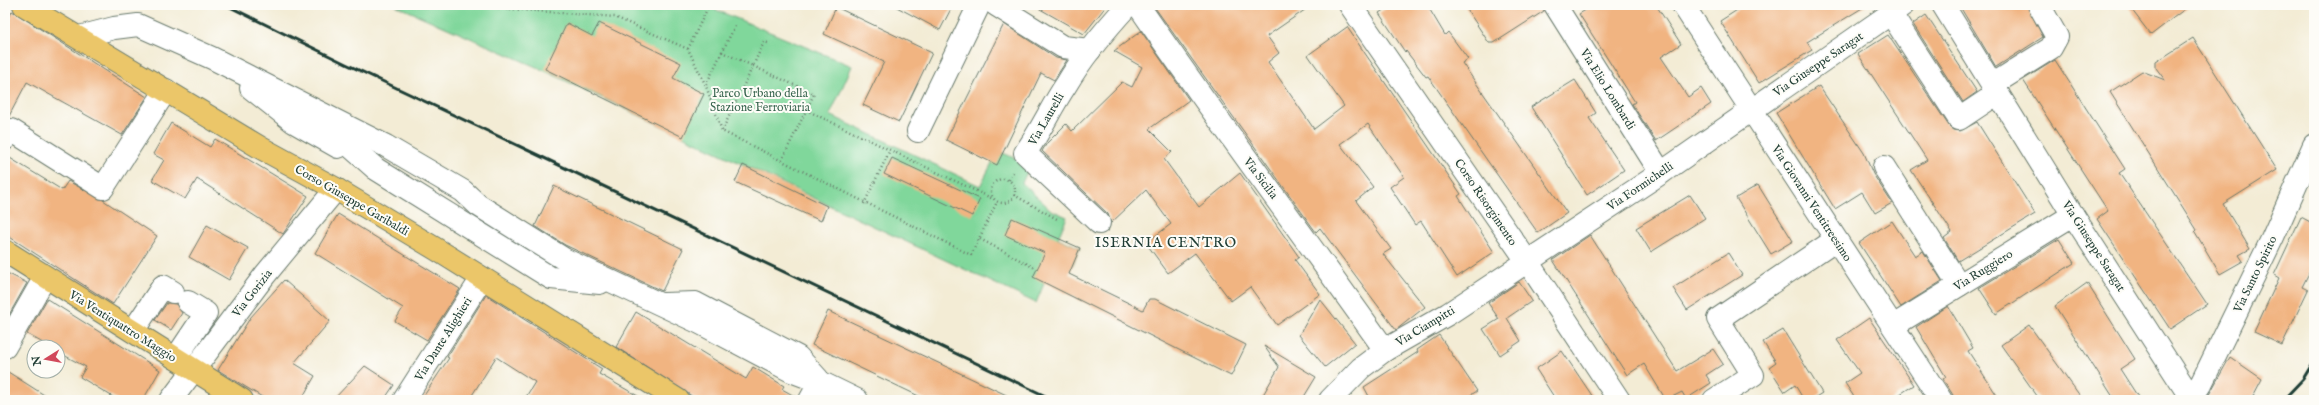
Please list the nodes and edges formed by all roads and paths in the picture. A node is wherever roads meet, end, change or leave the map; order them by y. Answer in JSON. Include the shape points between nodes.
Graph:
{"nodes":[{"id":1,"x":24,"y":5,"type":"edge"},
{"id":2,"x":458,"y":5,"type":"edge"},
{"id":3,"x":463,"y":5,"type":"edge"},
{"id":4,"x":979,"y":5,"type":"edge"},
{"id":5,"x":996,"y":5,"type":"edge"},
{"id":6,"x":1128,"y":5,"type":"edge"},
{"id":7,"x":1138,"y":5,"type":"edge"},
{"id":8,"x":1350,"y":5,"type":"edge"},
{"id":9,"x":1555,"y":5,"type":"edge"},
{"id":10,"x":1683,"y":5,"type":"edge"},
{"id":11,"x":1943,"y":5,"type":"edge"},
{"id":12,"x":2039,"y":5,"type":"edge"},
{"id":13,"x":708,"y":7,"type":"dead end"},
{"id":14,"x":1888,"y":11,"type":"edge"},
{"id":15,"x":735,"y":26,"type":"dead end"},
{"id":16,"x":79,"y":37,"type":"junction"},
{"id":17,"x":768,"y":43,"type":"dead end"},
{"id":18,"x":688,"y":49,"type":"junction"},
{"id":19,"x":1090,"y":50,"type":"junction"},
{"id":20,"x":722,"y":52,"type":"junction"},
{"id":21,"x":212,"y":58,"type":"junction"},
{"id":22,"x":753,"y":66,"type":"junction"},
{"id":23,"x":706,"y":86,"type":"junction"},
{"id":24,"x":1995,"y":89,"type":"junction"},
{"id":25,"x":166,"y":90,"type":"junction"},
{"id":26,"x":300,"y":102,"type":"junction"},
{"id":27,"x":1752,"y":109,"type":"junction"},
{"id":28,"x":806,"y":110,"type":"junction"},
{"id":29,"x":722,"y":131,"type":"junction"},
{"id":30,"x":918,"y":131,"type":"dead end"},
{"id":31,"x":5,"y":139,"type":"edge"},
{"id":32,"x":2314,"y":145,"type":"edge"},
{"id":33,"x":890,"y":150,"type":"junction"},
{"id":34,"x":781,"y":162,"type":"junction"},
{"id":35,"x":1884,"y":167,"type":"dead end"},
{"id":36,"x":376,"y":169,"type":"junction"},
{"id":37,"x":1661,"y":173,"type":"junction"},
{"id":38,"x":336,"y":189,"type":"junction"},
{"id":39,"x":1014,"y":195,"type":"junction"},
{"id":40,"x":994,"y":199,"type":"junction"},
{"id":41,"x":997,"y":202,"type":"junction"},
{"id":42,"x":864,"y":204,"type":"junction"},
{"id":43,"x":2073,"y":215,"type":"junction"},
{"id":44,"x":1057,"y":219,"type":"dead end"},
{"id":45,"x":1099,"y":223,"type":"dead end"},
{"id":46,"x":980,"y":239,"type":"junction"},
{"id":47,"x":1835,"y":240,"type":"junction"},
{"id":48,"x":5,"y":251,"type":"edge"},
{"id":49,"x":1527,"y":261,"type":"junction"},
{"id":50,"x":1037,"y":269,"type":"dead end"},
{"id":51,"x":45,"y":277,"type":"junction"},
{"id":52,"x":482,"y":278,"type":"junction"},
{"id":53,"x":613,"y":284,"type":"junction"},
{"id":54,"x":1960,"y":285,"type":"junction"},
{"id":55,"x":1893,"y":326,"type":"junction"},
{"id":56,"x":133,"y":331,"type":"junction"},
{"id":57,"x":5,"y":348,"type":"edge"},
{"id":58,"x":1385,"y":350,"type":"junction"},
{"id":59,"x":185,"y":364,"type":"junction"},
{"id":60,"x":815,"y":391,"type":"edge"},
{"id":61,"x":1615,"y":399,"type":"edge"},
{"id":62,"x":2191,"y":399,"type":"edge"},
{"id":63,"x":170,"y":400,"type":"edge"},
{"id":64,"x":242,"y":400,"type":"edge"},
{"id":65,"x":404,"y":400,"type":"edge"},
{"id":66,"x":678,"y":400,"type":"edge"},
{"id":67,"x":857,"y":400,"type":"edge"},
{"id":68,"x":1330,"y":400,"type":"edge"},
{"id":69,"x":1714,"y":400,"type":"edge"},
{"id":70,"x":1941,"y":400,"type":"edge"}],
"edges":[{"from":1,"to":16,"type":"main road","name":"Corso Giuseppe Garibaldi"},
{"from":2,"to":3,"type":"path"},
{"from":3,"to":18,"type":"path","via":[[615,17]]},
{"from":4,"to":30,"type":"street"},
{"from":5,"to":19,"type":"street","via":[[1063,47]]},
{"from":6,"to":19,"type":"street","name":"Via Laurelli"},
{"from":7,"to":58,"type":"street","name":"Via Sicilia","via":[[1208,107]]},
{"from":8,"to":49,"type":"street","name":"Corso Risorgimento"},
{"from":9,"to":37,"type":"street","name":"Via Elio Lombardi"},
{"from":10,"to":27,"type":"street","name":"Via Giovanni Ventitreesimo"},
{"from":11,"to":24,"type":"street","name":"Via Giuseppe Saragat"},
{"from":12,"to":24,"type":"street","name":"Via Giuseppe Saragat","via":[[2057,36],[2051,48]]},
{"from":13,"to":18,"type":"path"},
{"from":14,"to":24,"type":"street","name":"Via Giuseppe Saragat","via":[[1959,119]]},
{"from":14,"to":27,"type":"street","name":"Via Giuseppe Saragat"},
{"from":15,"to":20,"type":"path"},
{"from":16,"to":21,"type":"street","via":[[114,28],[138,26]]},
{"from":16,"to":25,"type":"main road","name":"Corso Giuseppe Garibaldi"},
{"from":17,"to":22,"type":"path","via":[[764,42]]},
{"from":18,"to":23,"type":"path"},
{"from":19,"to":45,"type":"street","name":"Via Laurelli","via":[[1026,153]]},
{"from":20,"to":22,"type":"path"},
{"from":20,"to":23,"type":"path"},
{"from":21,"to":26,"type":"street"},
{"from":21,"to":36,"type":"street","via":[[294,122]]},
{"from":22,"to":28,"type":"path","via":[[814,94]]},
{"from":22,"to":29,"type":"path"},
{"from":23,"to":29,"type":"path"},
{"from":24,"to":43,"type":"street","name":"Via Giuseppe Saragat"},
{"from":25,"to":31,"type":"street","via":[[103,188],[11,130]]},
{"from":25,"to":38,"type":"main road","name":"Corso Giuseppe Garibaldi","via":[[261,148]]},
{"from":26,"to":36,"type":"street"},
{"from":26,"to":53,"type":"street","via":[[386,146],[463,191],[478,205],[564,259]]},
{"from":27,"to":37,"type":"street","name":"Via Formichelli"},
{"from":27,"to":47,"type":"street","name":"Via Giovanni Ventitreesimo"},
{"from":28,"to":33,"type":"path"},
{"from":28,"to":34,"type":"path"},
{"from":29,"to":34,"type":"path"},
{"from":32,"to":62,"type":"street","name":"Via Santo Spirito","via":[[2272,239]]},
{"from":33,"to":40,"type":"path"},
{"from":33,"to":42,"type":"path"},
{"from":34,"to":42,"type":"path"},
{"from":35,"to":54,"type":"street"},
{"from":36,"to":53,"type":"street","via":[[551,278]]},
{"from":37,"to":49,"type":"street","name":"Via Formichelli"},
{"from":38,"to":52,"type":"main road","name":"Corso Giuseppe Garibaldi"},
{"from":38,"to":59,"type":"street","name":"Via Gorizia","via":[[265,275]]},
{"from":39,"to":40,"type":"path","via":[[1013,184],[1002,178],[995,181],[991,187]]},
{"from":39,"to":41,"type":"path","via":[[1005,203]]},
{"from":39,"to":44,"type":"path"},
{"from":40,"to":41,"type":"path"},
{"from":41,"to":46,"type":"path"},
{"from":42,"to":46,"type":"path","via":[[971,256]]},
{"from":43,"to":54,"type":"street","name":"Via Ruggiero"},
{"from":43,"to":62,"type":"street","name":"Via Giuseppe Saragat"},
{"from":46,"to":50,"type":"path"},
{"from":47,"to":55,"type":"street","name":"Via Giovanni Ventitreesimo"},
{"from":47,"to":69,"type":"street","via":[[1718,320],[1752,375]]},
{"from":48,"to":51,"type":"main road","name":"Via Ventiquattro Maggio"},
{"from":49,"to":58,"type":"street","name":"Via Ciampitti","via":[[1448,314]]},
{"from":49,"to":61,"type":"street","name":"Corso Risorgimento"},
{"from":51,"to":56,"type":"main road","name":"Via Ventiquattro Maggio"},
{"from":51,"to":57,"type":"street"},
{"from":52,"to":65,"type":"street","name":"Via Dante Alighieri"},
{"from":52,"to":66,"type":"main road","name":"Corso Giuseppe Garibaldi"},
{"from":53,"to":60,"type":"street","via":[[700,323],[791,371]]},
{"from":54,"to":55,"type":"street","name":"Via Ruggiero"},
{"from":55,"to":70,"type":"street","name":"Via Giovanni Ventitreesimo"},
{"from":56,"to":59,"type":"main road","name":"Via Ventiquattro Maggio"},
{"from":56,"to":59,"type":"street","via":[[163,286],[181,297],[206,313]]},
{"from":58,"to":68,"type":"street","name":"Via Ciampitti","via":[[1361,368]]},
{"from":59,"to":63,"type":"street","name":"Via Gorizia"},
{"from":59,"to":64,"type":"main road","name":"Via Ventiquattro Maggio"},
{"from":60,"to":67,"type":"street"}]}
